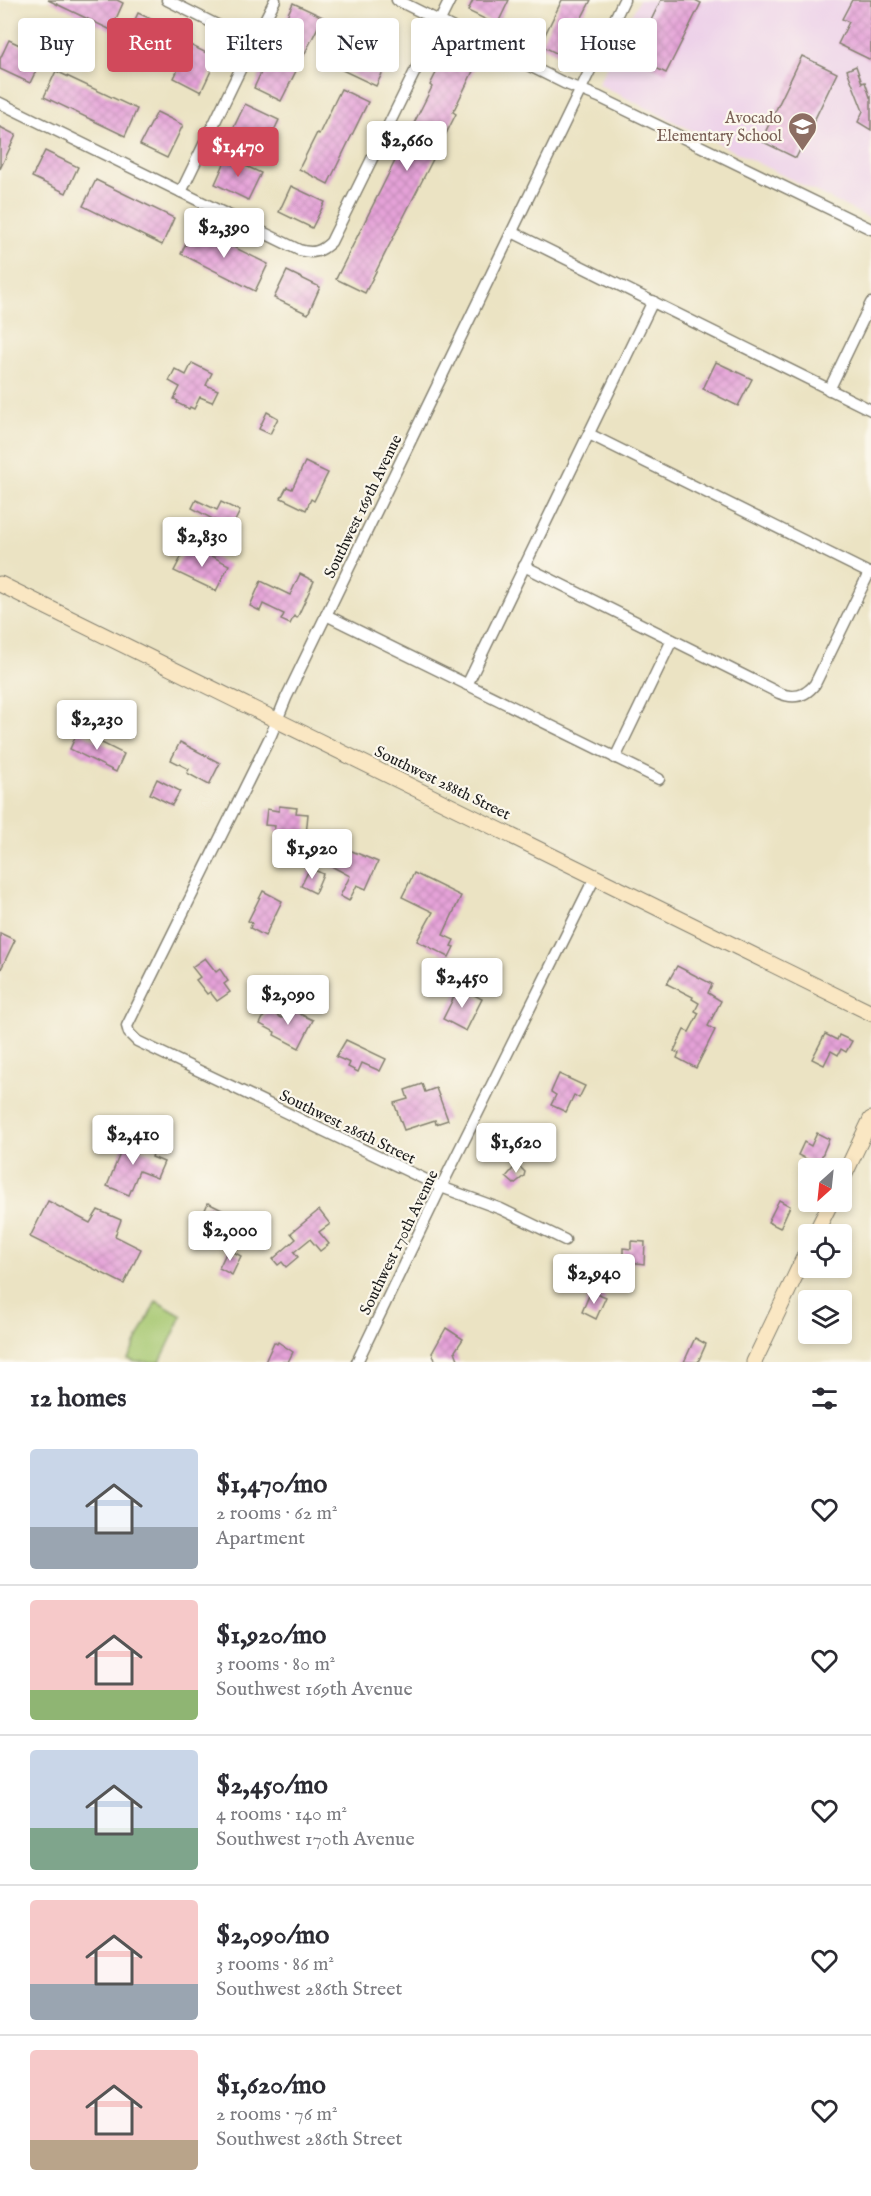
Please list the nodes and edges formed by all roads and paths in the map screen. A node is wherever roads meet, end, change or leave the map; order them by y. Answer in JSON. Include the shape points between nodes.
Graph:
{"nodes":[{"id":1,"x":167,"y":0,"type":"edge"},
{"id":2,"x":275,"y":0,"type":"edge"},
{"id":3,"x":396,"y":0,"type":"edge"},
{"id":4,"x":450,"y":0,"type":"edge"},
{"id":5,"x":624,"y":0,"type":"edge"},
{"id":6,"x":266,"y":18,"type":"edge"},
{"id":7,"x":433,"y":18,"type":"edge"},
{"id":8,"x":441,"y":18,"type":"edge"},
{"id":9,"x":205,"y":19,"type":"edge"},
{"id":10,"x":240,"y":72,"type":"edge"},
{"id":11,"x":414,"y":72,"type":"edge"},
{"id":12,"x":544,"y":72,"type":"edge"},
{"id":13,"x":581,"y":90,"type":"junction"},
{"id":14,"x":0,"y":103,"type":"edge"},
{"id":15,"x":181,"y":192,"type":"junction"},
{"id":16,"x":871,"y":230,"type":"edge"},
{"id":17,"x":512,"y":232,"type":"junction"},
{"id":18,"x":653,"y":302,"type":"junction"},
{"id":19,"x":871,"y":303,"type":"edge"},
{"id":20,"x":829,"y":390,"type":"junction"},
{"id":21,"x":871,"y":410,"type":"edge"},
{"id":22,"x":589,"y":434,"type":"junction"},
{"id":23,"x":524,"y":566,"type":"junction"},
{"id":24,"x":870,"y":574,"type":"edge"},
{"id":25,"x":0,"y":584,"type":"edge"},
{"id":26,"x":326,"y":615,"type":"junction"},
{"id":27,"x":672,"y":639,"type":"junction"},
{"id":28,"x":467,"y":684,"type":"junction"},
{"id":29,"x":277,"y":720,"type":"junction"},
{"id":30,"x":615,"y":758,"type":"junction"},
{"id":31,"x":659,"y":779,"type":"dead end"},
{"id":32,"x":595,"y":877,"type":"junction"},
{"id":33,"x":871,"y":1013,"type":"edge"},
{"id":34,"x":127,"y":1026,"type":"joint"},
{"id":35,"x":871,"y":1119,"type":"edge"},
{"id":36,"x":852,"y":1159,"type":"edge"},
{"id":37,"x":441,"y":1187,"type":"junction"},
{"id":38,"x":565,"y":1240,"type":"dead end"},
{"id":39,"x":798,"y":1270,"type":"edge"},
{"id":40,"x":357,"y":1362,"type":"edge"},
{"id":41,"x":754,"y":1362,"type":"edge"}],
"edges":[{"from":1,"to":9,"type":"street"},
{"from":2,"to":6,"type":"street"},
{"from":3,"to":7,"type":"street"},
{"from":4,"to":8,"type":"street"},
{"from":5,"to":13,"type":"street","name":"Southwest 169th Avenue"},
{"from":10,"to":15,"type":"street"},
{"from":11,"to":15,"type":"street","via":[[332,242],[325,248],[309,253],[299,250]]},
{"from":12,"to":13,"type":"street"},
{"from":13,"to":16,"type":"street"},
{"from":13,"to":17,"type":"street","name":"Southwest 169th Avenue"},
{"from":14,"to":15,"type":"street"},
{"from":17,"to":18,"type":"street"},
{"from":17,"to":26,"type":"street","name":"Southwest 169th Avenue"},
{"from":18,"to":20,"type":"street"},
{"from":18,"to":22,"type":"street"},
{"from":19,"to":20,"type":"street"},
{"from":20,"to":21,"type":"street"},
{"from":22,"to":23,"type":"street"},
{"from":22,"to":24,"type":"street"},
{"from":23,"to":27,"type":"street"},
{"from":23,"to":28,"type":"street"},
{"from":24,"to":27,"type":"street","via":[[817,681],[811,690],[800,695],[783,694]]},
{"from":25,"to":29,"type":"street","name":"Southwest 288th Street"},
{"from":26,"to":28,"type":"street"},
{"from":26,"to":29,"type":"street","name":"Southwest 169th Avenue"},
{"from":27,"to":30,"type":"street"},
{"from":28,"to":30,"type":"street"},
{"from":29,"to":32,"type":"street","name":"Southwest 288th Street"},
{"from":29,"to":34,"type":"street","name":"Southwest 169th Avenue"},
{"from":30,"to":31,"type":"street"},
{"from":32,"to":33,"type":"street","name":"Southwest 288th Street"},
{"from":32,"to":37,"type":"street","name":"Southwest 170th Avenue"},
{"from":34,"to":37,"type":"street","name":"Southwest 286th Street","via":[[137,1041]]},
{"from":35,"to":36,"type":"street"},
{"from":37,"to":38,"type":"street","name":"Southwest 286th Street","via":[[501,1209]]},
{"from":37,"to":40,"type":"street","name":"Southwest 170th Avenue"},
{"from":39,"to":41,"type":"street"}]}
